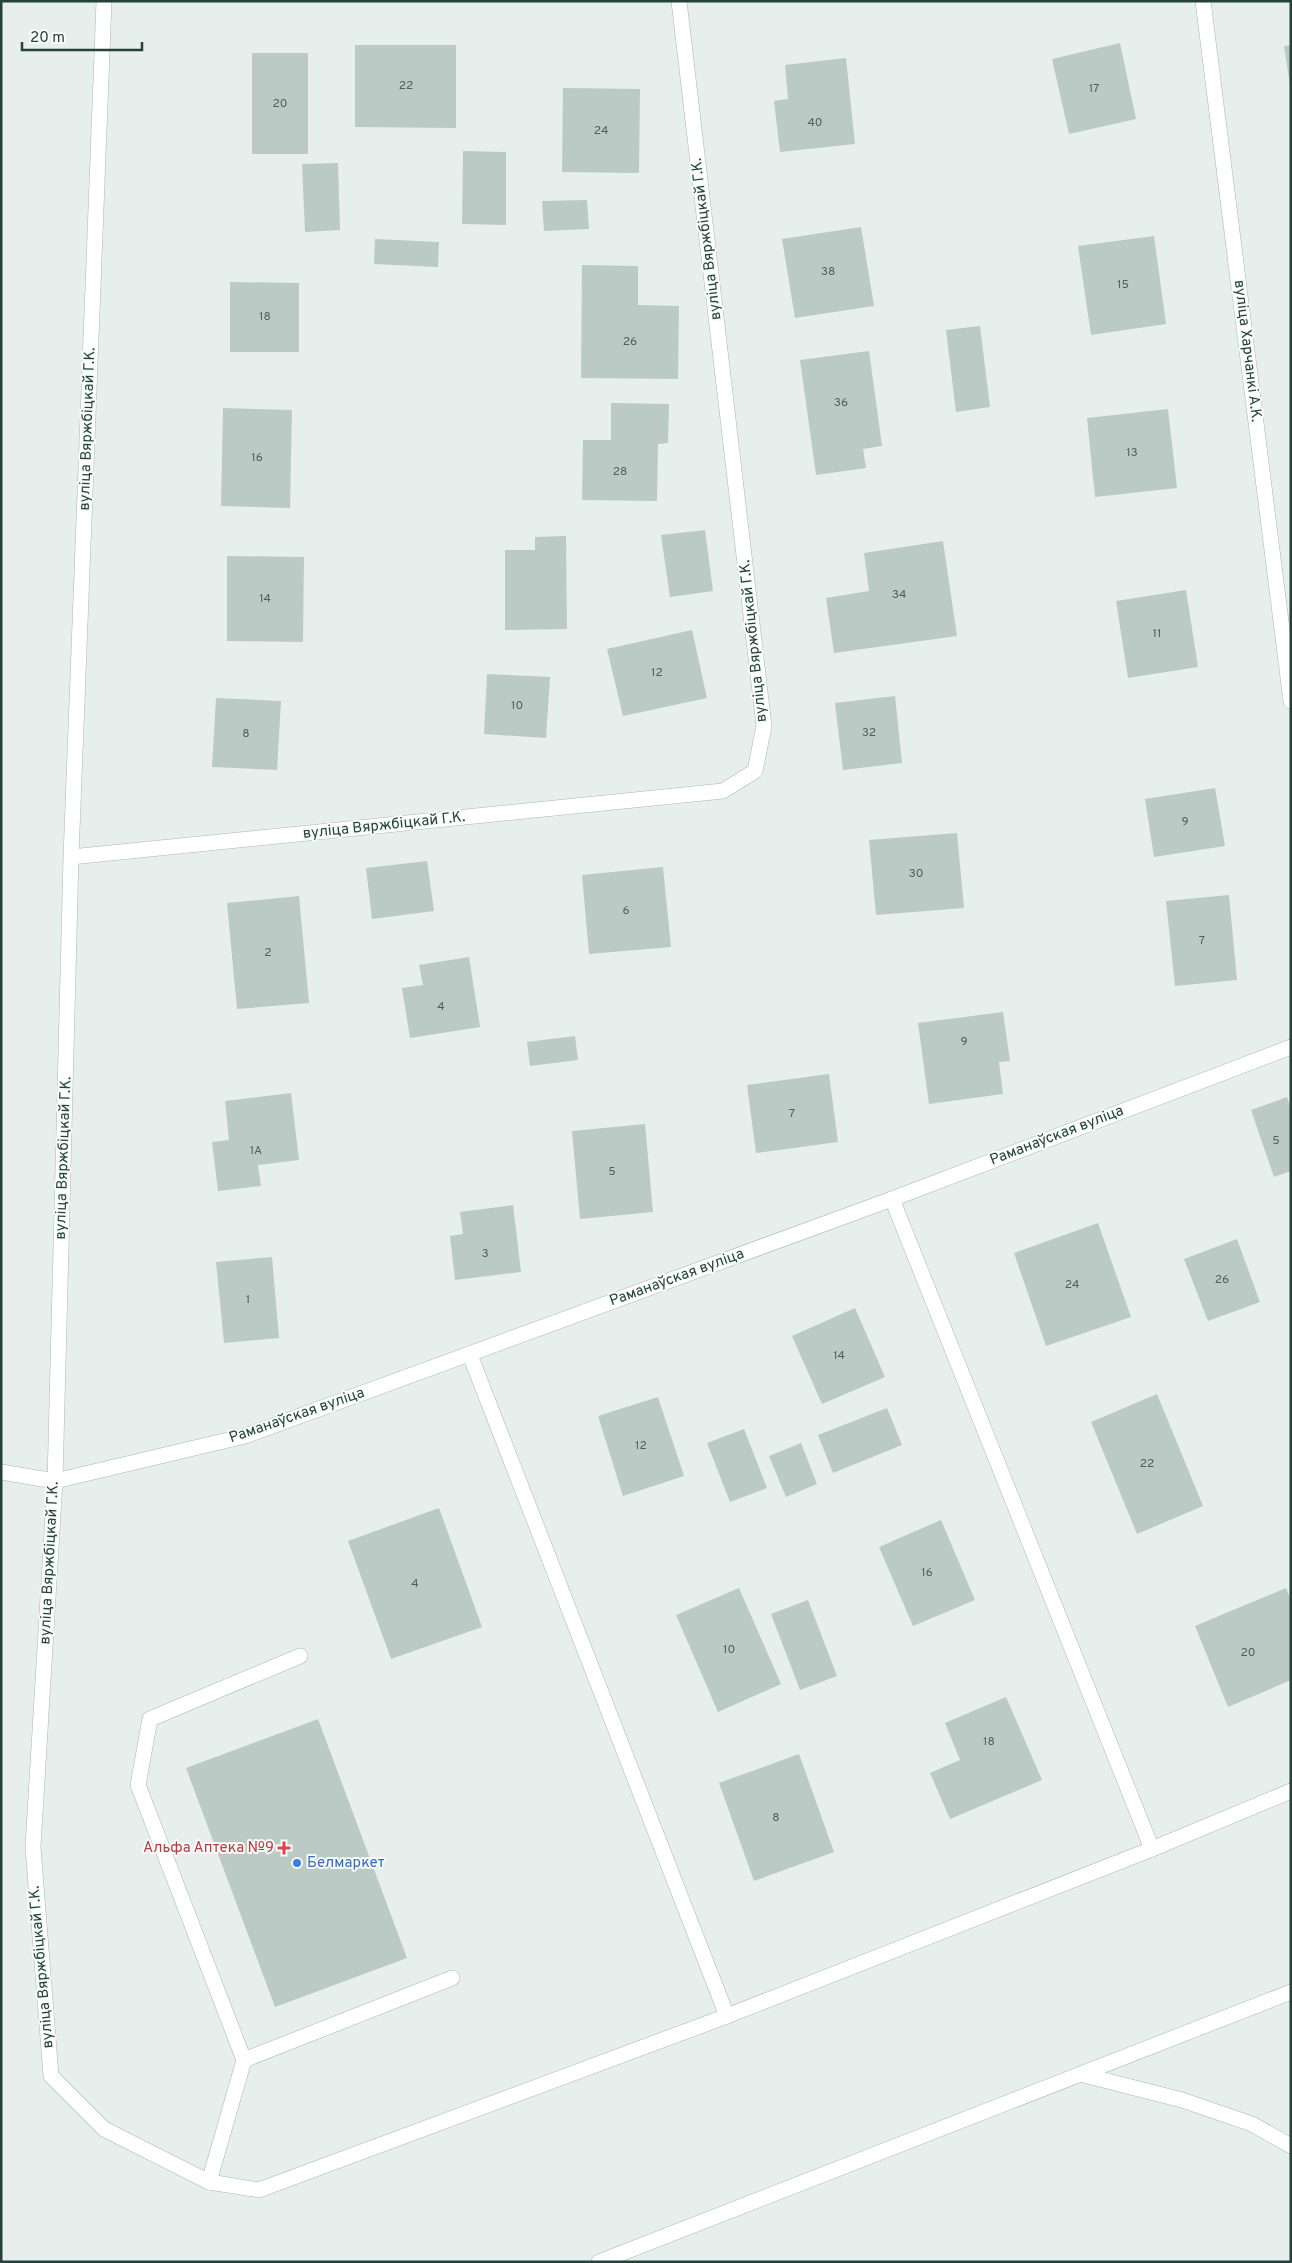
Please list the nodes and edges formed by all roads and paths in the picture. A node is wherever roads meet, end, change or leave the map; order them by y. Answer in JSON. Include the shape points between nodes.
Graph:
{"nodes":[{"id":1,"x":104,"y":1,"type":"edge"},
{"id":2,"x":679,"y":1,"type":"edge"},
{"id":3,"x":1203,"y":1,"type":"edge"},
{"id":4,"x":1291,"y":701,"type":"edge"},
{"id":5,"x":72,"y":857,"type":"junction"},
{"id":6,"x":1291,"y":1047,"type":"edge"},
{"id":7,"x":892,"y":1199,"type":"junction"},
{"id":8,"x":470,"y":1355,"type":"junction"},
{"id":9,"x":1,"y":1472,"type":"edge"},
{"id":10,"x":55,"y":1481,"type":"junction"},
{"id":11,"x":300,"y":1656,"type":"dead end"},
{"id":12,"x":1291,"y":1791,"type":"edge"},
{"id":13,"x":1152,"y":1848,"type":"junction"},
{"id":14,"x":452,"y":1978,"type":"dead end"},
{"id":15,"x":1291,"y":1992,"type":"edge"},
{"id":16,"x":727,"y":2016,"type":"junction"},
{"id":17,"x":244,"y":2060,"type":"junction"},
{"id":18,"x":1080,"y":2074,"type":"junction"},
{"id":19,"x":1291,"y":2146,"type":"edge"},
{"id":20,"x":209,"y":2182,"type":"junction"},
{"id":21,"x":599,"y":2262,"type":"edge"}],
"edges":[{"from":1,"to":5,"type":"street","name":"вуліца Вяржбіцкай Г.К."},
{"from":2,"to":5,"type":"street","name":"вуліца Вяржбіцкай Г.К.","via":[[764,726],[755,771],[723,791]]},
{"from":3,"to":4,"type":"street","name":"вуліца Харчанкі А.К."},
{"from":5,"to":10,"type":"street","name":"вуліца Вяржбіцкай Г.К."},
{"from":6,"to":7,"type":"street","name":"Раманаўская вуліца"},
{"from":7,"to":8,"type":"street","name":"Раманаўская вуліца"},
{"from":7,"to":13,"type":"street"},
{"from":8,"to":10,"type":"street","name":"Раманаўская вуліца","via":[[245,1436]]},
{"from":8,"to":16,"type":"street"},
{"from":9,"to":10,"type":"street"},
{"from":10,"to":20,"type":"street","name":"вуліца Вяржбіцкай Г.К.","via":[[33,1847],[51,2076],[104,2129]]},
{"from":11,"to":17,"type":"street","via":[[150,1719],[138,1785]]},
{"from":12,"to":13,"type":"street","name":"вуліца Вяржбіцкай Г.К."},
{"from":13,"to":16,"type":"street","name":"вуліца Вяржбіцкай Г.К."},
{"from":14,"to":17,"type":"street"},
{"from":15,"to":18,"type":"street"},
{"from":16,"to":20,"type":"street","name":"вуліца Вяржбіцкай Г.К.","via":[[259,2190]]},
{"from":17,"to":20,"type":"street"},
{"from":18,"to":19,"type":"street","via":[[1182,2100],[1252,2124]]},
{"from":18,"to":21,"type":"street"}]}
